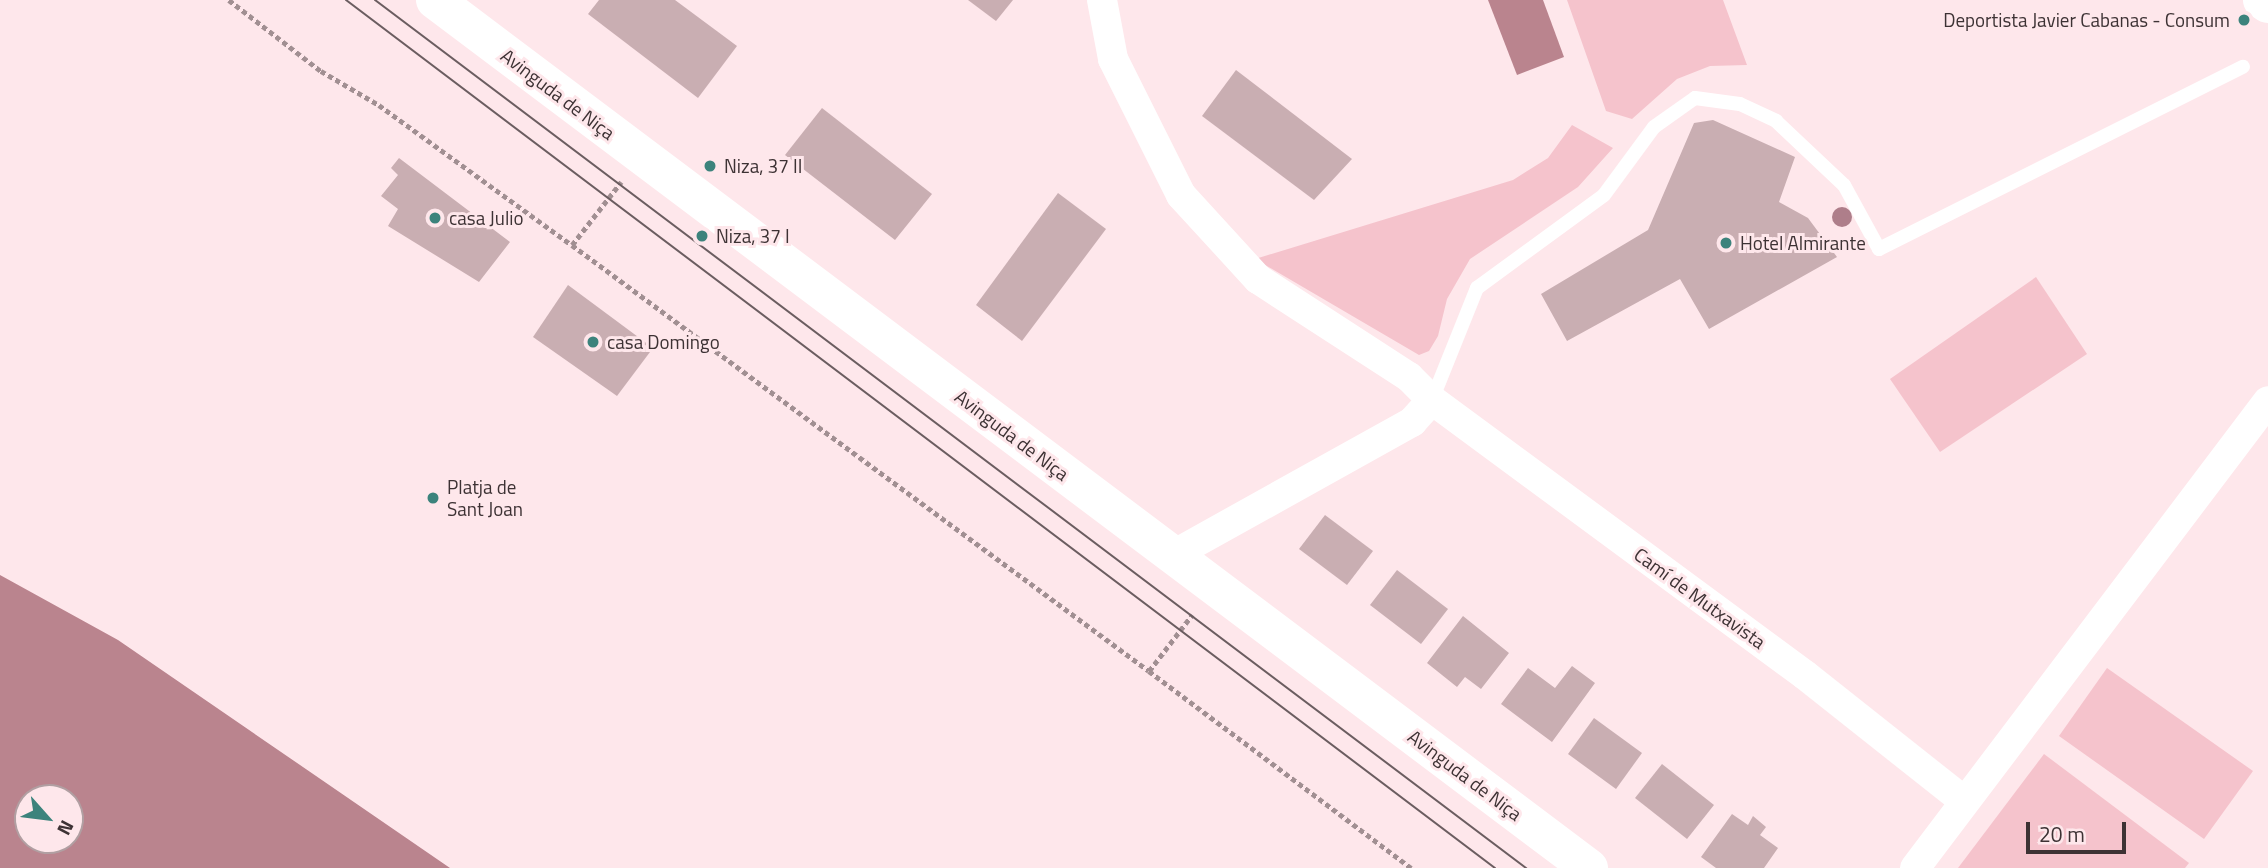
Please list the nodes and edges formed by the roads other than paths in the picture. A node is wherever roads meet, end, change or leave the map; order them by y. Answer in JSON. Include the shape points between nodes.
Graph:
{"nodes":[{"id":1,"x":435,"y":0,"type":"edge"},
{"id":2,"x":1102,"y":0,"type":"edge"},
{"id":3,"x":2262,"y":0,"type":"edge"},
{"id":4,"x":2268,"y":4,"type":"edge"},
{"id":5,"x":2243,"y":67,"type":"dead end"},
{"id":6,"x":1432,"y":400,"type":"junction"},
{"id":7,"x":2268,"y":401,"type":"edge"},
{"id":8,"x":1173,"y":555,"type":"junction"},
{"id":9,"x":1964,"y":801,"type":"junction"},
{"id":10,"x":1590,"y":868,"type":"edge"},
{"id":11,"x":1915,"y":868,"type":"edge"}],
"edges":[{"from":1,"to":8,"type":"street","name":"Avinguda de Niça"},
{"from":2,"to":6,"type":"street","name":"Camí de Mutxavista","via":[[1113,59],[1181,195],[1258,279],[1409,377]]},
{"from":3,"to":4,"type":"street"},
{"from":5,"to":6,"type":"lane","via":[[1878,249],[1844,185],[1776,121],[1740,104],[1695,98],[1654,127],[1604,195],[1477,288]]},
{"from":6,"to":8,"type":"street","via":[[1412,422]]},
{"from":6,"to":9,"type":"street","name":"Camí de Mutxavista","via":[[1805,675]]},
{"from":7,"to":9,"type":"street"},
{"from":8,"to":10,"type":"street","name":"Avinguda de Niça"},
{"from":9,"to":11,"type":"street"}]}
